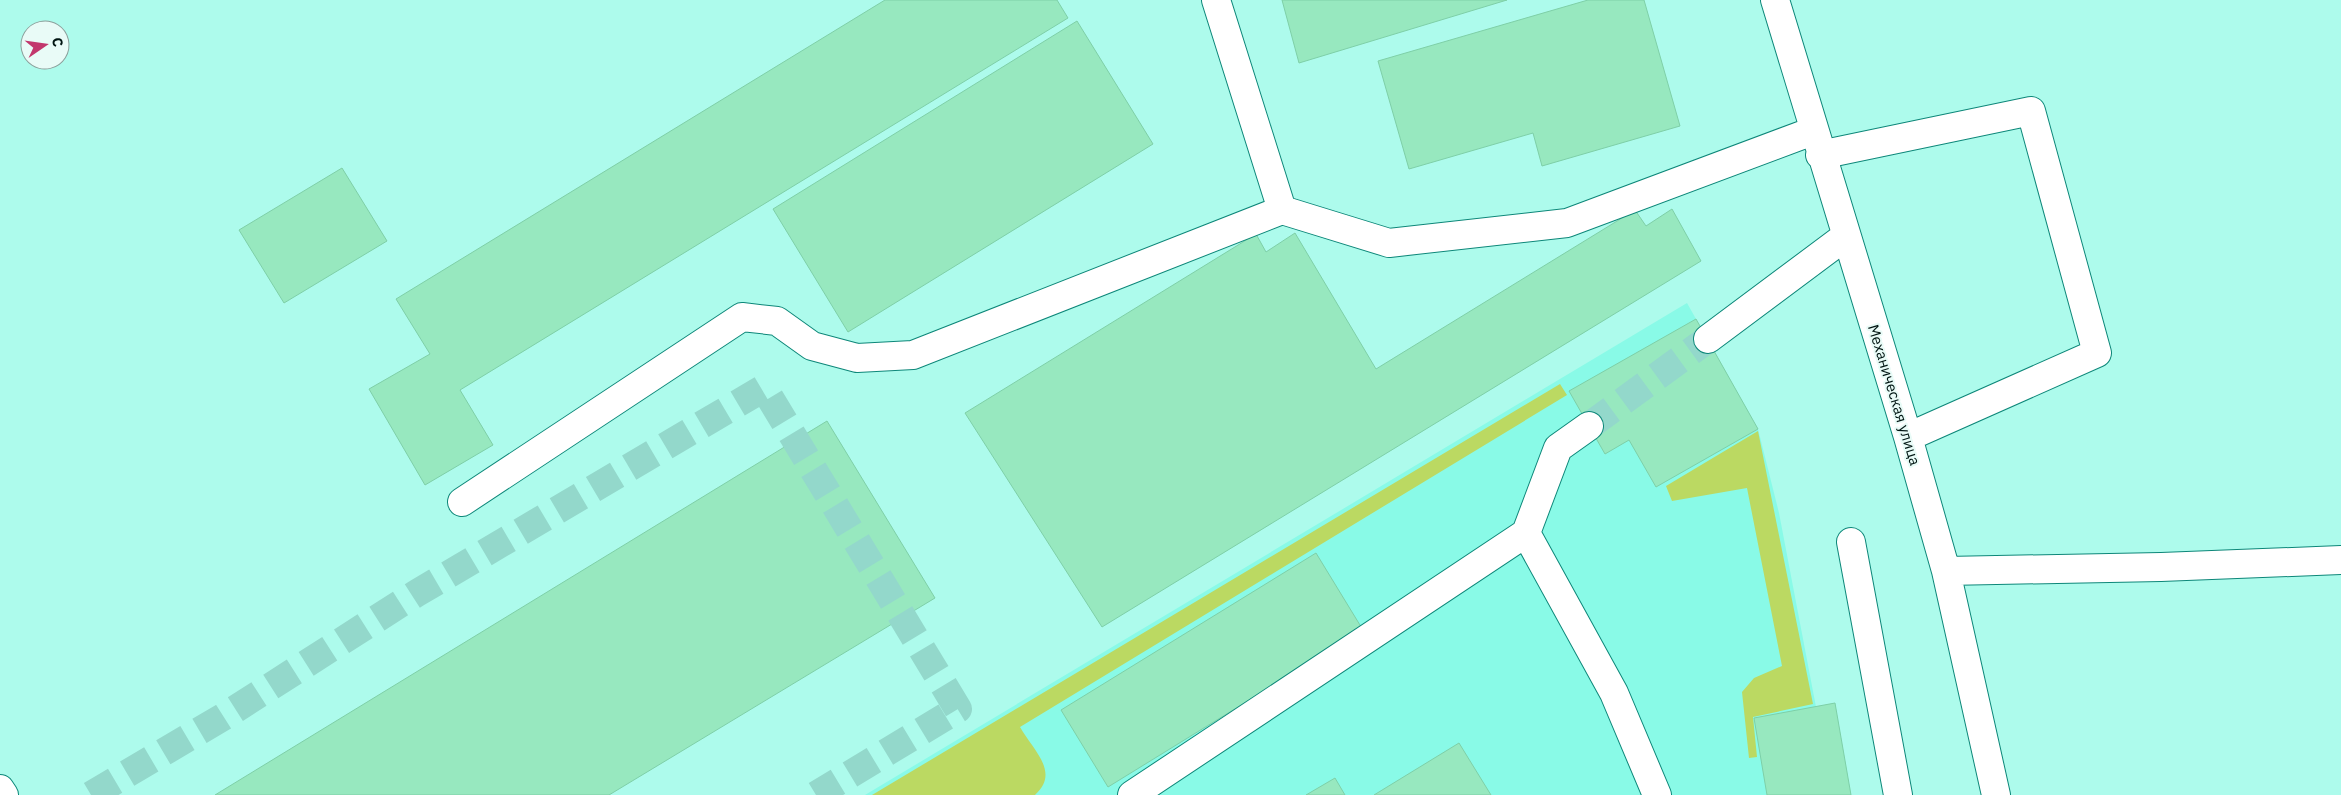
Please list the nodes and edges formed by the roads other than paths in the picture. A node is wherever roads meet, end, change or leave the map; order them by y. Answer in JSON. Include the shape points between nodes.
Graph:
{"nodes":[{"id":1,"x":1216,"y":0,"type":"edge"},
{"id":2,"x":1775,"y":0,"type":"edge"},
{"id":3,"x":1817,"y":143,"type":"junction"},
{"id":4,"x":1282,"y":210,"type":"junction"},
{"id":5,"x":1846,"y":236,"type":"junction"},
{"id":6,"x":1708,"y":339,"type":"tunnel mouth"},
{"id":7,"x":1589,"y":426,"type":"tunnel mouth"},
{"id":8,"x":1908,"y":437,"type":"junction"},
{"id":9,"x":462,"y":502,"type":"dead end"},
{"id":10,"x":1526,"y":533,"type":"junction"},
{"id":11,"x":1852,"y":542,"type":"dead end"},
{"id":12,"x":2341,"y":560,"type":"edge"},
{"id":13,"x":1946,"y":571,"type":"junction"},
{"id":14,"x":0,"y":789,"type":"edge"},
{"id":15,"x":4,"y":795,"type":"edge"},
{"id":16,"x":1132,"y":795,"type":"edge"},
{"id":17,"x":1657,"y":795,"type":"edge"},
{"id":18,"x":1898,"y":795,"type":"edge"},
{"id":19,"x":1996,"y":795,"type":"edge"}],
"edges":[{"from":1,"to":4,"type":"street"},
{"from":2,"to":3,"type":"street","name":"Механическая улица"},
{"from":3,"to":4,"type":"street","via":[[1567,223],[1388,244]]},
{"from":3,"to":5,"type":"street","name":"Механическая улица"},
{"from":3,"to":8,"type":"street","via":[[2031,111],[2097,353]]},
{"from":4,"to":9,"type":"street","via":[[913,355],[857,358],[812,346],[777,321],[742,317]]},
{"from":5,"to":6,"type":"street"},
{"from":5,"to":8,"type":"street","name":"Механическая улица"},
{"from":7,"to":10,"type":"street","via":[[1558,448]]},
{"from":8,"to":13,"type":"street","name":"Механическая улица"},
{"from":10,"to":16,"type":"street"},
{"from":10,"to":17,"type":"street","via":[[1614,693]]},
{"from":11,"to":18,"type":"street"},
{"from":12,"to":13,"type":"street"},
{"from":13,"to":19,"type":"street","name":"Механическая улица"},
{"from":14,"to":15,"type":"street"}]}
